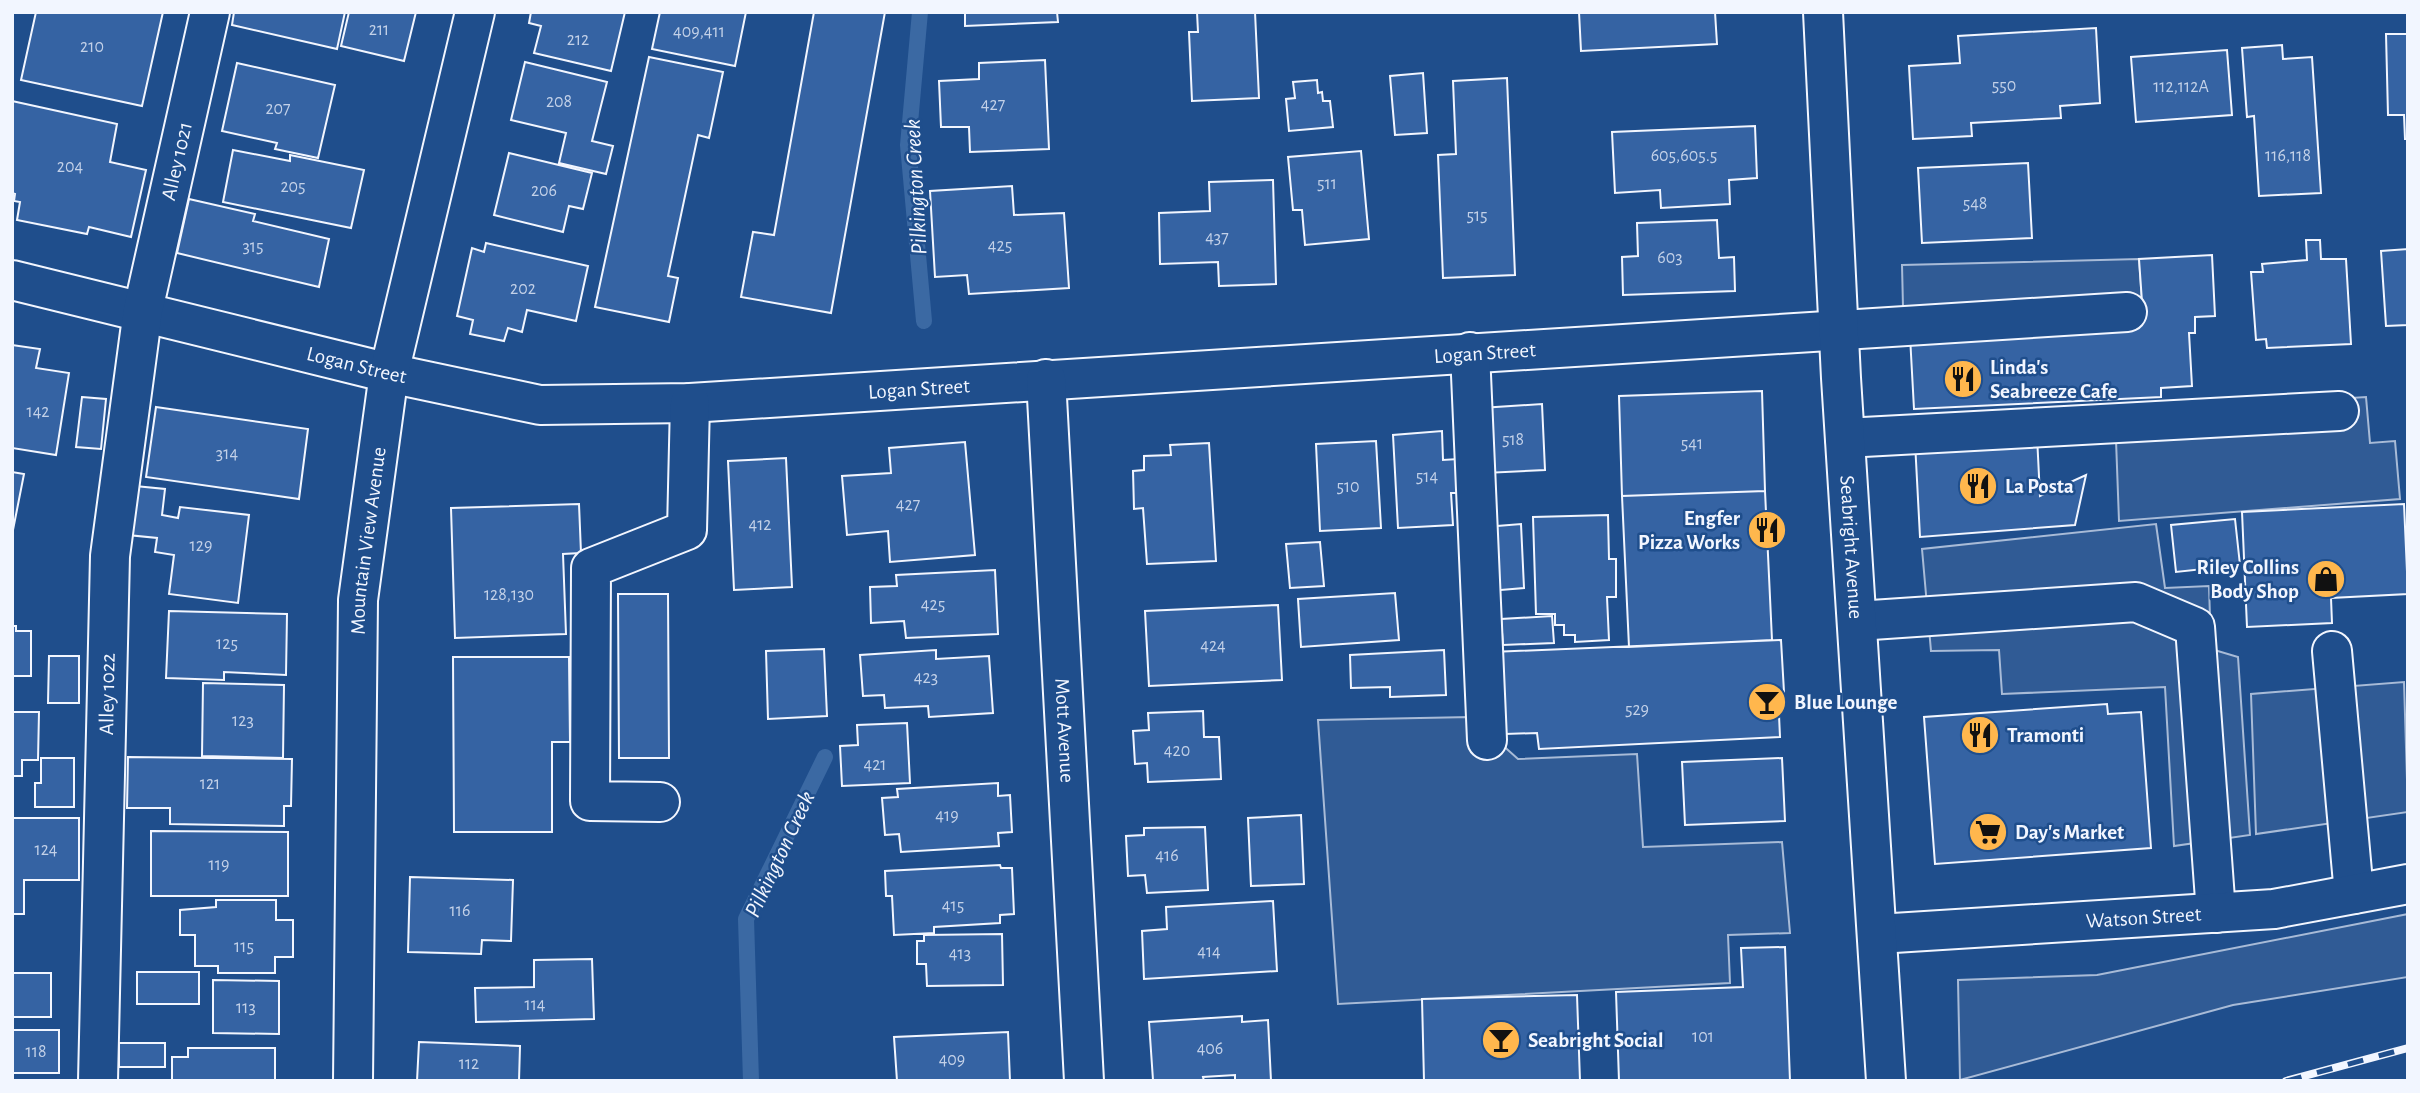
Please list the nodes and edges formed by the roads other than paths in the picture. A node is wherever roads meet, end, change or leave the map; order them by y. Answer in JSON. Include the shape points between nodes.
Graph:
{"nodes":[{"id":1,"x":210,"y":12,"type":"edge"},
{"id":2,"x":475,"y":12,"type":"edge"},
{"id":3,"x":1823,"y":12,"type":"edge"},
{"id":4,"x":12,"y":280,"type":"edge"},
{"id":5,"x":143,"y":310,"type":"junction"},
{"id":6,"x":2127,"y":312,"type":"dead end"},
{"id":7,"x":1839,"y":330,"type":"junction"},
{"id":8,"x":1470,"y":352,"type":"junction"},
{"id":9,"x":389,"y":373,"type":"junction"},
{"id":10,"x":1046,"y":379,"type":"junction"},
{"id":11,"x":690,"y":403,"type":"junction"},
{"id":12,"x":2339,"y":411,"type":"dead end"},
{"id":13,"x":1845,"y":438,"type":"junction"},
{"id":14,"x":1857,"y":621,"type":"junction"},
{"id":15,"x":2332,"y":651,"type":"dead end"},
{"id":16,"x":1487,"y":740,"type":"dead end"},
{"id":17,"x":660,"y":802,"type":"dead end"},
{"id":18,"x":2408,"y":884,"type":"edge"},
{"id":19,"x":2354,"y":894,"type":"junction"},
{"id":20,"x":2216,"y":913,"type":"junction"},
{"id":21,"x":1878,"y":934,"type":"junction"},
{"id":22,"x":98,"y":1081,"type":"edge"},
{"id":23,"x":353,"y":1081,"type":"edge"},
{"id":24,"x":1084,"y":1081,"type":"edge"},
{"id":25,"x":1886,"y":1081,"type":"edge"}],
"edges":[{"from":1,"to":5,"type":"street","name":"Alley 1021"},
{"from":2,"to":9,"type":"street","name":"Mountain View Avenue"},
{"from":3,"to":7,"type":"street","name":"Seabright Avenue"},
{"from":4,"to":5,"type":"street","name":"Logan Street"},
{"from":5,"to":9,"type":"street","name":"Logan Street"},
{"from":5,"to":22,"type":"street","name":"Alley 1022","via":[[110,556]]},
{"from":6,"to":7,"type":"street","name":"Logan Street"},
{"from":7,"to":8,"type":"street","name":"Logan Street"},
{"from":7,"to":13,"type":"street","name":"Seabright Avenue"},
{"from":8,"to":10,"type":"street","name":"Logan Street"},
{"from":8,"to":16,"type":"street"},
{"from":9,"to":11,"type":"street","name":"Logan Street","via":[[540,405]]},
{"from":9,"to":23,"type":"street","name":"Mountain View Avenue","via":[[358,600]]},
{"from":10,"to":11,"type":"street","name":"Logan Street"},
{"from":10,"to":24,"type":"street","name":"Mott Avenue"},
{"from":11,"to":17,"type":"street","via":[[687,530],[591,568],[590,801]]},
{"from":12,"to":13,"type":"street"},
{"from":13,"to":14,"type":"street","name":"Seabright Avenue"},
{"from":14,"to":20,"type":"street","via":[[2136,602],[2194,627]]},
{"from":14,"to":21,"type":"street","name":"Seabright Avenue"},
{"from":15,"to":19,"type":"street"},
{"from":18,"to":19,"type":"street","name":"Watson Street"},
{"from":19,"to":20,"type":"street","name":"Watson Street","via":[[2274,909]]},
{"from":20,"to":21,"type":"street","name":"Watson Street"},
{"from":21,"to":25,"type":"street","name":"Seabright Avenue"}]}
